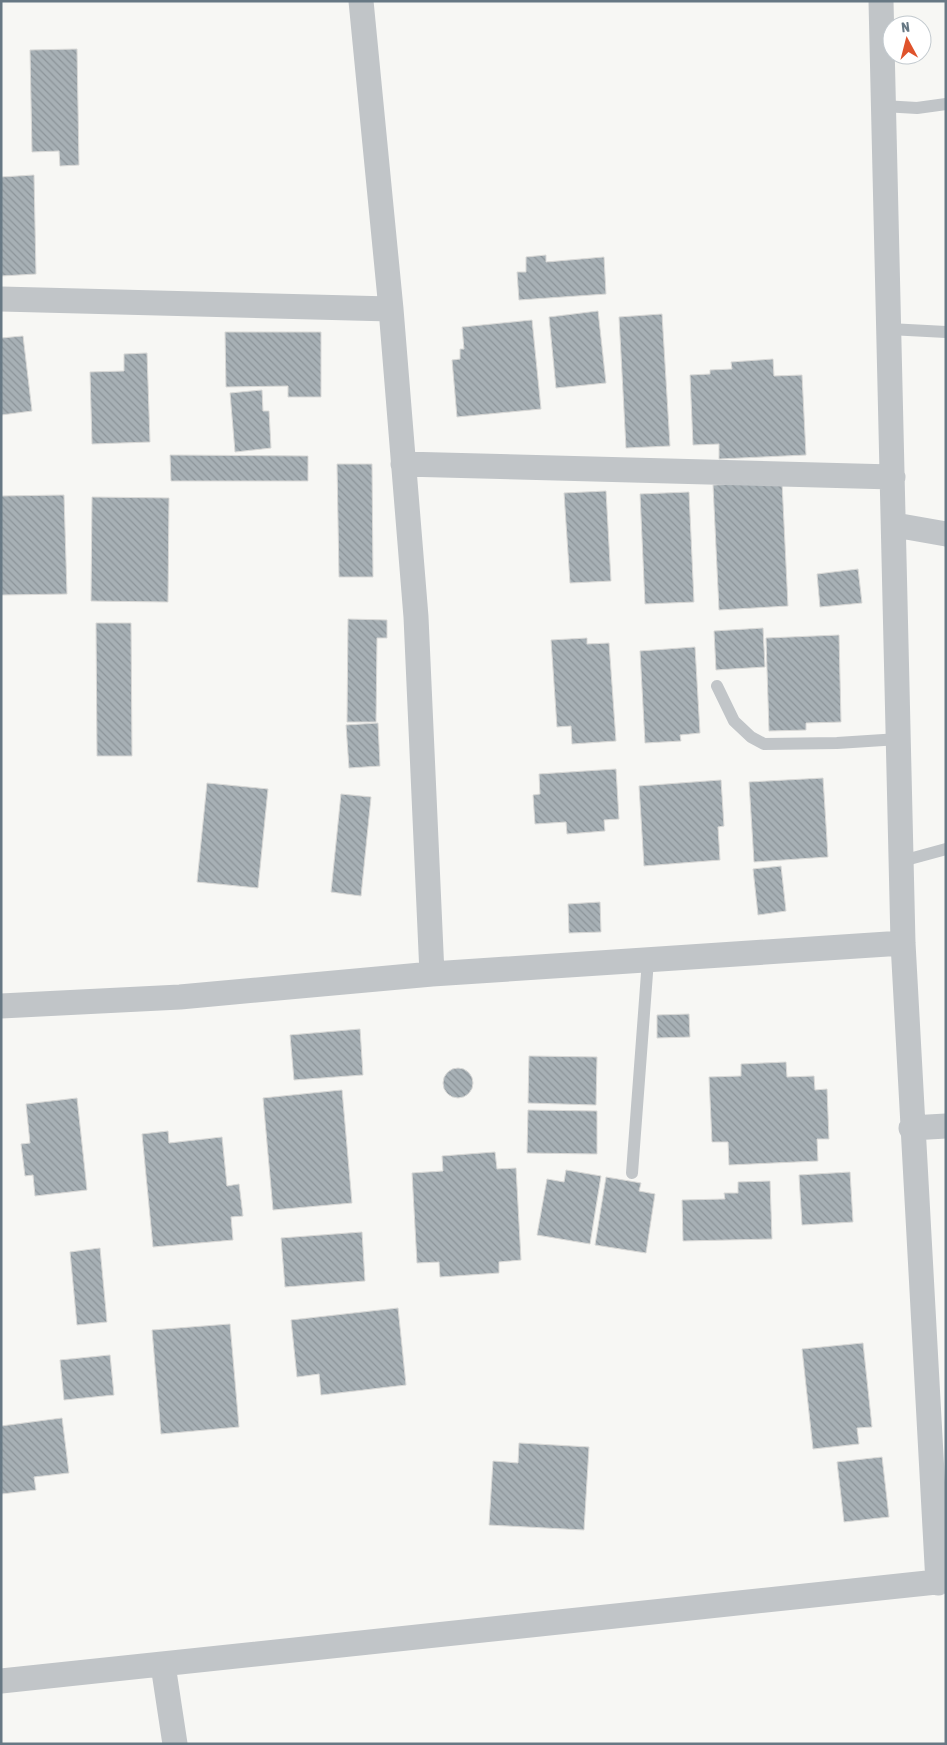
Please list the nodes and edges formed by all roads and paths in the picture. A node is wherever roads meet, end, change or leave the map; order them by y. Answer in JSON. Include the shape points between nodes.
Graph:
{"nodes":[{"id":1,"x":361,"y":1,"type":"edge"},
{"id":2,"x":880,"y":1,"type":"edge"},
{"id":3,"x":946,"y":104,"type":"edge"},
{"id":4,"x":883,"y":106,"type":"junction"},
{"id":5,"x":1,"y":299,"type":"edge"},
{"id":6,"x":391,"y":309,"type":"junction"},
{"id":7,"x":889,"y":329,"type":"junction"},
{"id":8,"x":946,"y":332,"type":"edge"},
{"id":9,"x":403,"y":464,"type":"junction"},
{"id":10,"x":893,"y":477,"type":"junction"},
{"id":11,"x":895,"y":525,"type":"junction"},
{"id":12,"x":946,"y":534,"type":"edge"},
{"id":13,"x":717,"y":686,"type":"dead end"},
{"id":14,"x":899,"y":739,"type":"junction"},
{"id":15,"x":946,"y":849,"type":"edge"},
{"id":16,"x":902,"y":861,"type":"junction"},
{"id":17,"x":903,"y":943,"type":"junction"},
{"id":18,"x":648,"y":960,"type":"junction"},
{"id":19,"x":432,"y":974,"type":"junction"},
{"id":20,"x":1,"y":1006,"type":"edge"},
{"id":21,"x":946,"y":1126,"type":"edge"},
{"id":22,"x":911,"y":1128,"type":"junction"},
{"id":23,"x":632,"y":1173,"type":"dead end"},
{"id":24,"x":942,"y":1582,"type":"edge"},
{"id":25,"x":164,"y":1664,"type":"junction"},
{"id":26,"x":1,"y":1681,"type":"edge"},
{"id":27,"x":175,"y":1744,"type":"edge"}],
"edges":[{"from":1,"to":6,"type":"street"},
{"from":2,"to":4,"type":"street"},
{"from":3,"to":4,"type":"lane","via":[[917,108]]},
{"from":4,"to":7,"type":"street"},
{"from":5,"to":6,"type":"street"},
{"from":6,"to":9,"type":"street"},
{"from":7,"to":8,"type":"lane"},
{"from":7,"to":10,"type":"street"},
{"from":9,"to":10,"type":"street"},
{"from":9,"to":19,"type":"street","via":[[416,617]]},
{"from":10,"to":11,"type":"street"},
{"from":11,"to":12,"type":"street"},
{"from":11,"to":14,"type":"street"},
{"from":13,"to":14,"type":"lane","via":[[734,721],[764,744]]},
{"from":14,"to":16,"type":"street"},
{"from":15,"to":16,"type":"lane"},
{"from":16,"to":17,"type":"street"},
{"from":17,"to":18,"type":"street"},
{"from":17,"to":22,"type":"street"},
{"from":18,"to":19,"type":"street"},
{"from":18,"to":23,"type":"lane"},
{"from":19,"to":20,"type":"street","via":[[180,997]]},
{"from":21,"to":22,"type":"street"},
{"from":22,"to":24,"type":"street"},
{"from":24,"to":25,"type":"street"},
{"from":25,"to":26,"type":"street"},
{"from":25,"to":27,"type":"street"}]}
